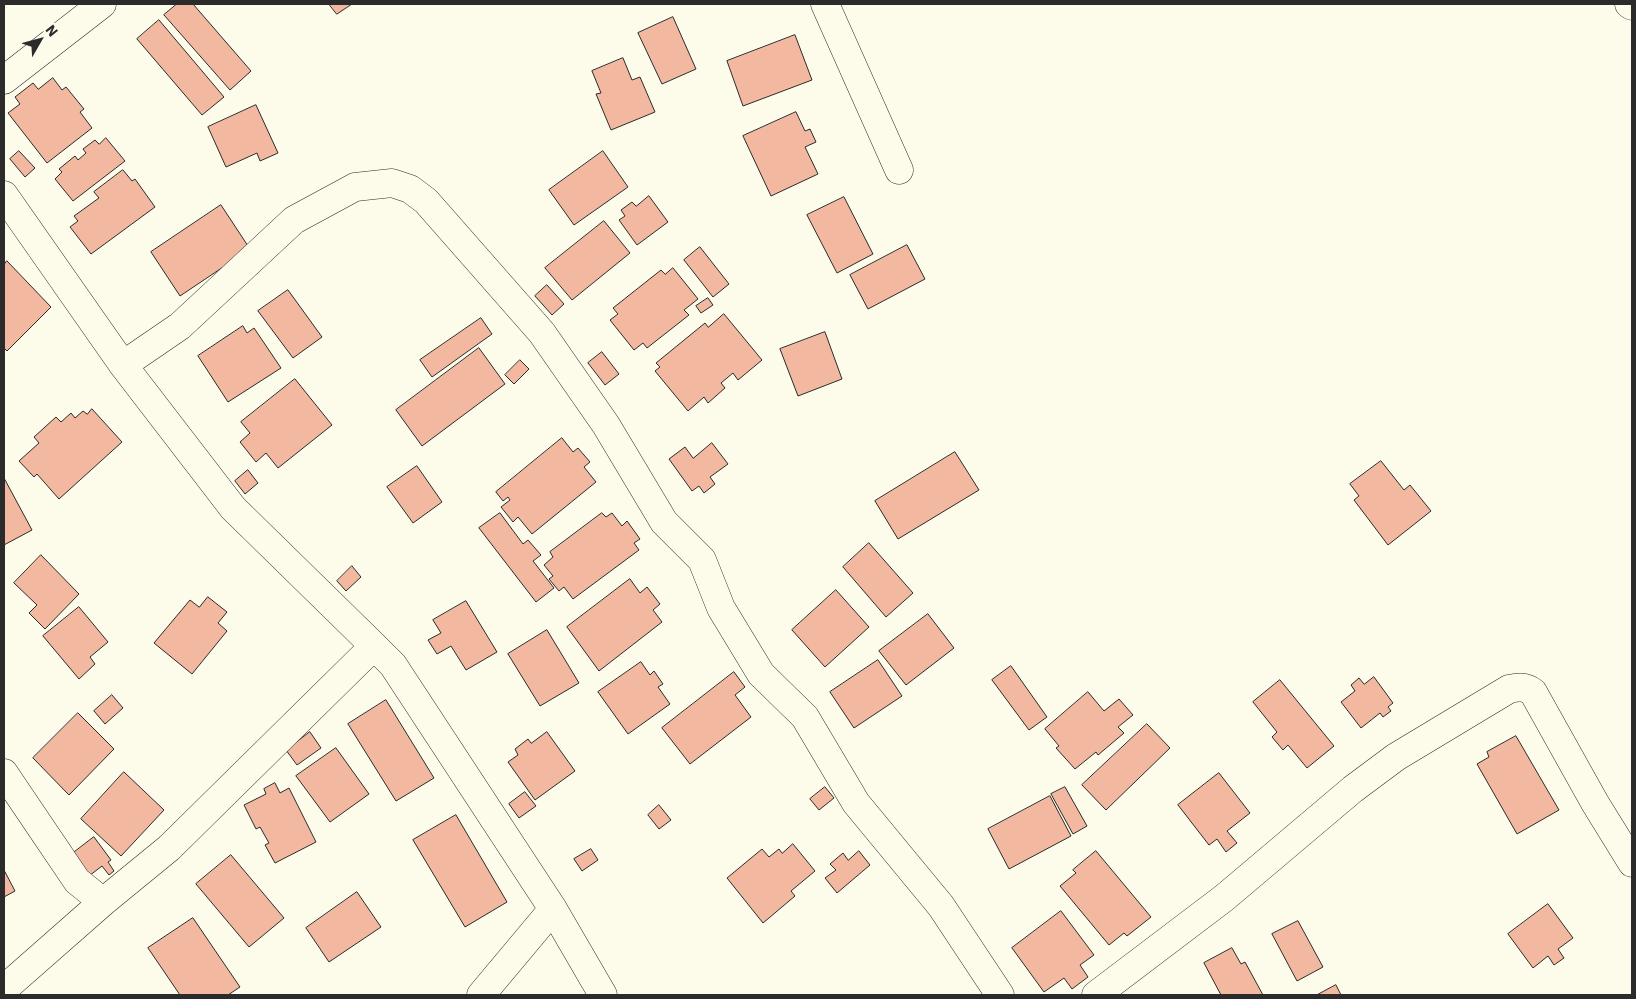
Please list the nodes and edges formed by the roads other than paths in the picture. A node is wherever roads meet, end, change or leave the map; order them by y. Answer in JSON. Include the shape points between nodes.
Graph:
{"nodes":[{"id":1,"x":102,"y":4,"type":"edge"},
{"id":2,"x":825,"y":4,"type":"edge"},
{"id":3,"x":4,"y":80,"type":"edge"},
{"id":4,"x":899,"y":170,"type":"dead end"},
{"id":5,"x":4,"y":195,"type":"edge"},
{"id":6,"x":123,"y":365,"type":"junction"},
{"id":7,"x":374,"y":646,"type":"junction"},
{"id":8,"x":4,"y":773,"type":"edge"},
{"id":9,"x":1632,"y":863,"type":"edge"},
{"id":10,"x":103,"y":902,"type":"junction"},
{"id":11,"x":552,"y":909,"type":"junction"},
{"id":12,"x":4,"y":989,"type":"edge"},
{"id":13,"x":481,"y":995,"type":"edge"},
{"id":14,"x":603,"y":995,"type":"edge"},
{"id":15,"x":1000,"y":995,"type":"edge"},
{"id":16,"x":1096,"y":995,"type":"edge"}],
"edges":[{"from":1,"to":3,"type":"street"},
{"from":2,"to":4,"type":"street"},
{"from":5,"to":6,"type":"street"},
{"from":6,"to":7,"type":"street","via":[[233,508]]},
{"from":6,"to":15,"type":"street","via":[[180,326],[294,220],[355,187],[392,183],[410,189],[426,201],[542,333],[606,425],[664,522],[702,560],[721,608],[761,674],[806,717],[856,803],[941,906]]},
{"from":7,"to":10,"type":"street","via":[[169,848]]},
{"from":7,"to":11,"type":"street","via":[[393,665]]},
{"from":8,"to":10,"type":"street","via":[[77,881]]},
{"from":9,"to":16,"type":"street","via":[[1533,692],[1528,688],[1509,689],[1396,757],[1353,789],[1224,898]]},
{"from":10,"to":12,"type":"street"},
{"from":11,"to":13,"type":"street"},
{"from":11,"to":14,"type":"street"}]}
